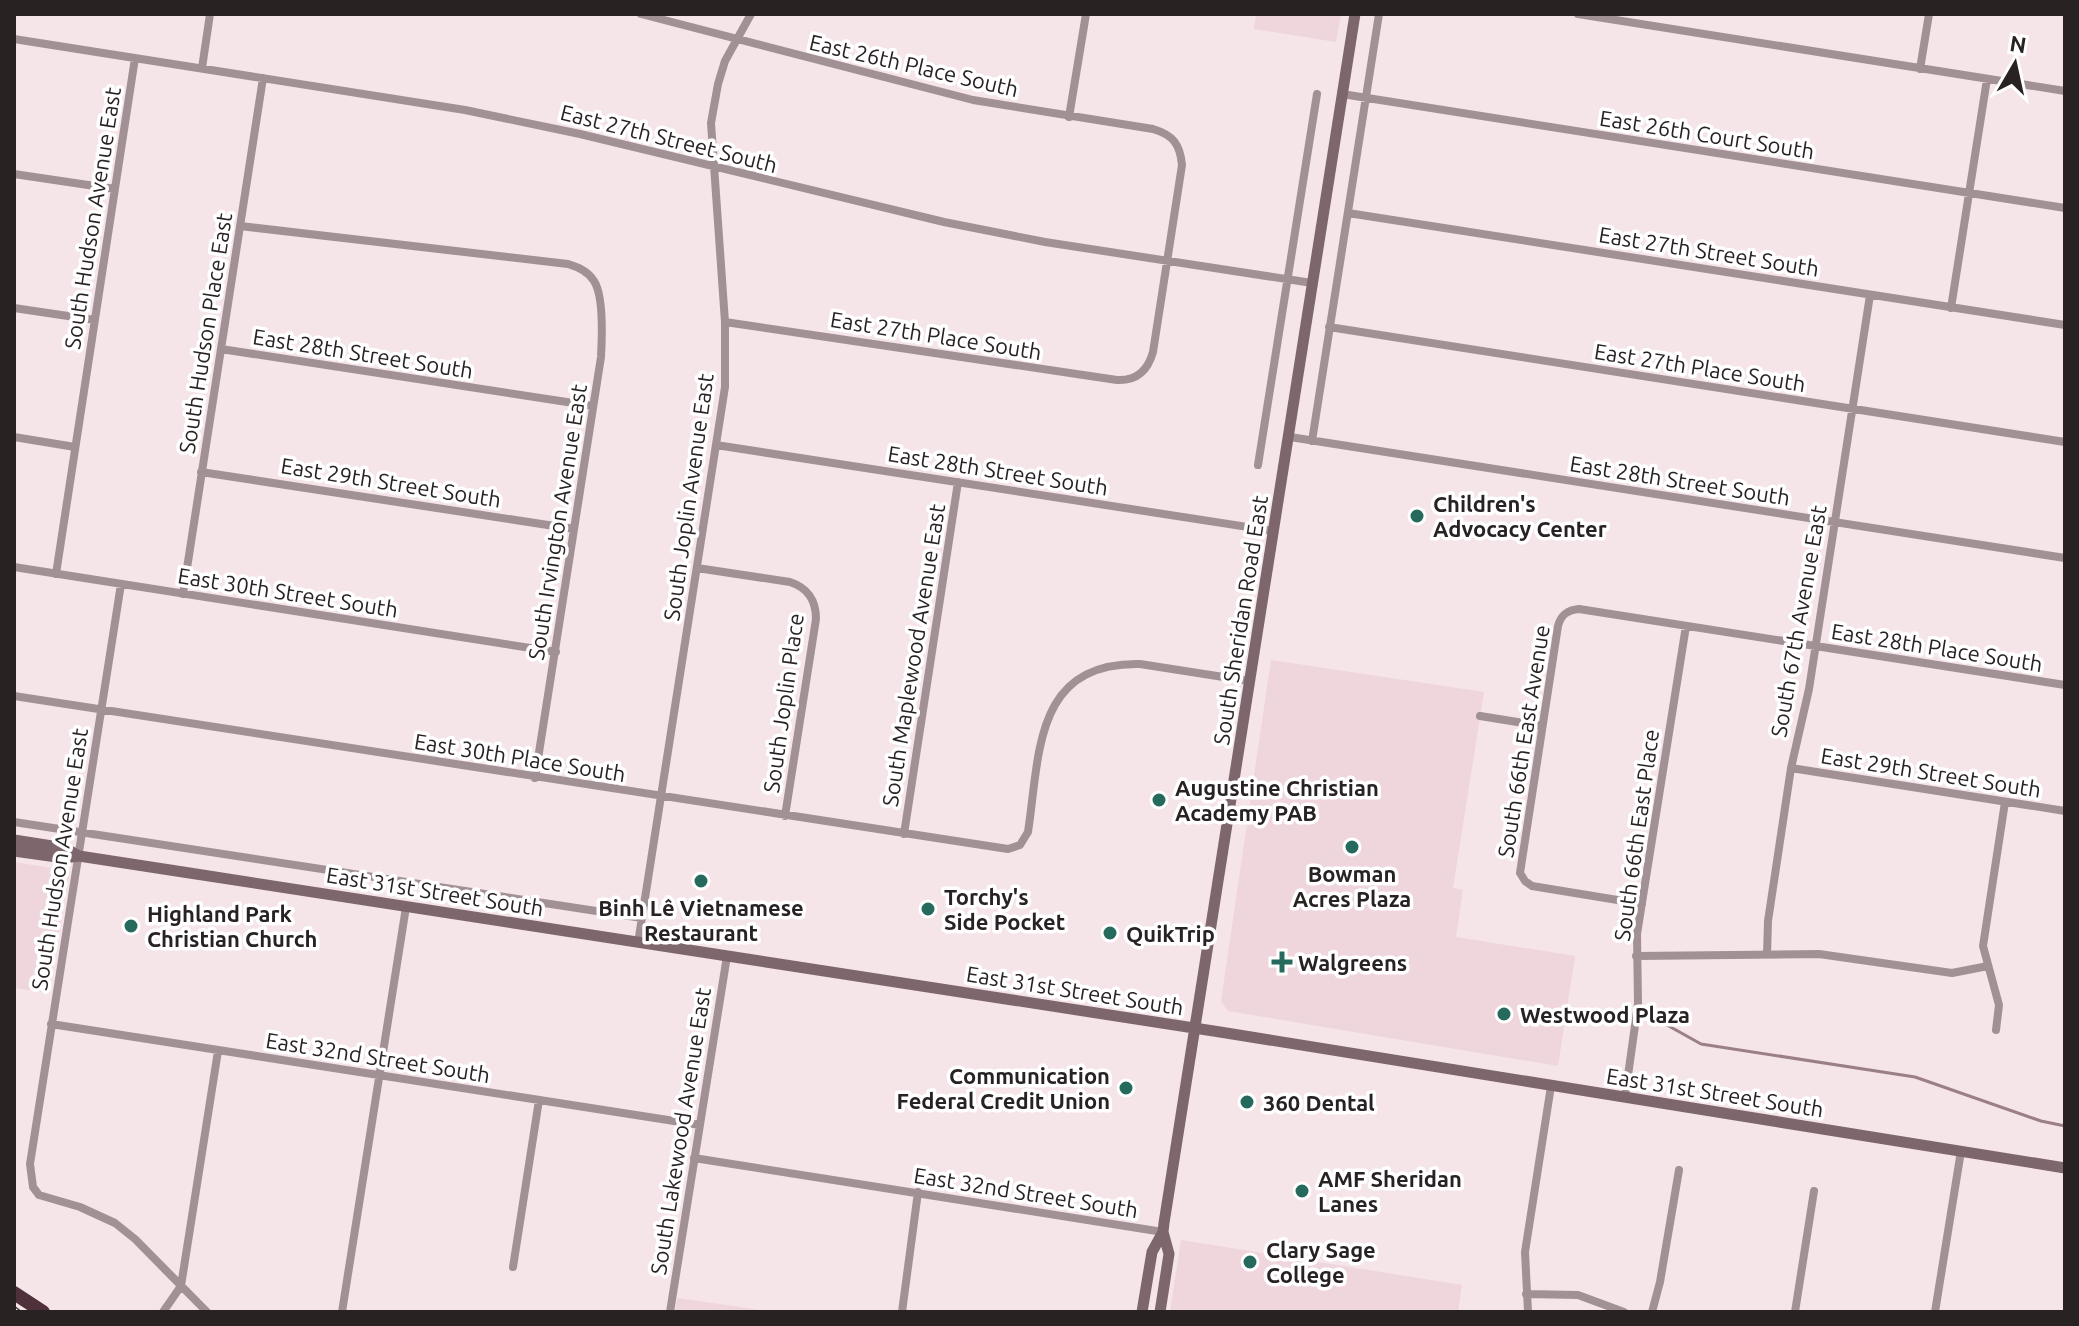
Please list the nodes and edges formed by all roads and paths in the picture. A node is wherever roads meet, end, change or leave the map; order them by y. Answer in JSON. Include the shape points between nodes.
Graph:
{"nodes":[{"id":1,"x":210,"y":14,"type":"edge"},
{"id":2,"x":641,"y":14,"type":"edge"},
{"id":3,"x":751,"y":14,"type":"edge"},
{"id":4,"x":1086,"y":14,"type":"edge"},
{"id":5,"x":1355,"y":14,"type":"edge"},
{"id":6,"x":1379,"y":14,"type":"edge"},
{"id":7,"x":1578,"y":14,"type":"edge"},
{"id":8,"x":1929,"y":14,"type":"edge"},
{"id":9,"x":14,"y":39,"type":"edge"},
{"id":10,"x":737,"y":39,"type":"junction"},
{"id":11,"x":135,"y":58,"type":"junction"},
{"id":12,"x":202,"y":68,"type":"junction"},
{"id":13,"x":1920,"y":69,"type":"junction"},
{"id":14,"x":263,"y":78,"type":"junction"},
{"id":15,"x":1987,"y":79,"type":"junction"},
{"id":16,"x":2065,"y":91,"type":"edge"},
{"id":17,"x":1317,"y":94,"type":"dead end"},
{"id":18,"x":1342,"y":94,"type":"junction"},
{"id":19,"x":1367,"y":98,"type":"junction"},
{"id":20,"x":1069,"y":117,"type":"junction"},
{"id":21,"x":714,"y":166,"type":"junction"},
{"id":22,"x":14,"y":174,"type":"edge"},
{"id":23,"x":115,"y":189,"type":"junction"},
{"id":24,"x":1969,"y":193,"type":"junction"},
{"id":25,"x":2065,"y":208,"type":"edge"},
{"id":26,"x":1348,"y":213,"type":"junction"},
{"id":27,"x":240,"y":226,"type":"junction"},
{"id":28,"x":1168,"y":260,"type":"junction"},
{"id":29,"x":1288,"y":279,"type":"junction"},
{"id":30,"x":1312,"y":283,"type":"junction"},
{"id":31,"x":1870,"y":295,"type":"junction"},
{"id":32,"x":14,"y":308,"type":"edge"},
{"id":33,"x":1951,"y":308,"type":"junction"},
{"id":34,"x":95,"y":320,"type":"junction"},
{"id":35,"x":725,"y":322,"type":"junction"},
{"id":36,"x":2065,"y":325,"type":"edge"},
{"id":37,"x":1329,"y":327,"type":"junction"},
{"id":38,"x":221,"y":349,"type":"junction"},
{"id":39,"x":593,"y":406,"type":"junction"},
{"id":40,"x":1852,"y":409,"type":"junction"},
{"id":41,"x":14,"y":437,"type":"edge"},
{"id":42,"x":1290,"y":437,"type":"junction"},
{"id":43,"x":1312,"y":441,"type":"junction"},
{"id":44,"x":2065,"y":442,"type":"edge"},
{"id":45,"x":716,"y":445,"type":"junction"},
{"id":46,"x":75,"y":447,"type":"junction"},
{"id":47,"x":1258,"y":465,"type":"dead end"},
{"id":48,"x":201,"y":472,"type":"junction"},
{"id":49,"x":958,"y":482,"type":"junction"},
{"id":50,"x":1834,"y":522,"type":"junction"},
{"id":51,"x":574,"y":529,"type":"junction"},
{"id":52,"x":1274,"y":531,"type":"junction"},
{"id":53,"x":2065,"y":558,"type":"edge"},
{"id":54,"x":14,"y":567,"type":"edge"},
{"id":55,"x":697,"y":568,"type":"junction"},
{"id":56,"x":56,"y":574,"type":"junction"},
{"id":57,"x":121,"y":584,"type":"junction"},
{"id":58,"x":183,"y":594,"type":"junction"},
{"id":59,"x":1566,"y":612,"type":"joint"},
{"id":60,"x":1686,"y":626,"type":"junction"},
{"id":61,"x":1815,"y":646,"type":"junction"},
{"id":62,"x":556,"y":652,"type":"junction"},
{"id":63,"x":1249,"y":681,"type":"junction"},
{"id":64,"x":2065,"y":685,"type":"edge"},
{"id":65,"x":14,"y":696,"type":"edge"},
{"id":66,"x":100,"y":710,"type":"junction"},
{"id":67,"x":1480,"y":716,"type":"dead end"},
{"id":68,"x":1542,"y":726,"type":"junction"},
{"id":69,"x":1791,"y":768,"type":"junction"},
{"id":70,"x":535,"y":778,"type":"junction"},
{"id":71,"x":661,"y":797,"type":"junction"},
{"id":72,"x":2005,"y":802,"type":"junction"},
{"id":73,"x":2065,"y":811,"type":"edge"},
{"id":74,"x":785,"y":816,"type":"junction"},
{"id":75,"x":14,"y":822,"type":"edge"},
{"id":76,"x":83,"y":833,"type":"junction"},
{"id":77,"x":904,"y":834,"type":"junction"},
{"id":78,"x":14,"y":840,"type":"edge"},
{"id":79,"x":14,"y":851,"type":"edge"},
{"id":80,"x":79,"y":856,"type":"junction"},
{"id":81,"x":1642,"y":904,"type":"junction"},
{"id":82,"x":406,"y":907,"type":"junction"},
{"id":83,"x":642,"y":918,"type":"junction"},
{"id":84,"x":638,"y":943,"type":"junction"},
{"id":85,"x":1767,"y":954,"type":"junction"},
{"id":86,"x":727,"y":956,"type":"junction"},
{"id":87,"x":1636,"y":956,"type":"junction"},
{"id":88,"x":1988,"y":966,"type":"junction"},
{"id":89,"x":51,"y":1024,"type":"junction"},
{"id":90,"x":1195,"y":1029,"type":"junction"},
{"id":91,"x":1996,"y":1030,"type":"dead end"},
{"id":92,"x":218,"y":1051,"type":"junction"},
{"id":93,"x":378,"y":1075,"type":"junction"},
{"id":94,"x":1551,"y":1086,"type":"junction"},
{"id":95,"x":1625,"y":1097,"type":"junction"},
{"id":96,"x":539,"y":1100,"type":"junction"},
{"id":97,"x":700,"y":1125,"type":"junction"},
{"id":98,"x":1961,"y":1151,"type":"junction"},
{"id":99,"x":694,"y":1158,"type":"junction"},
{"id":100,"x":2065,"y":1168,"type":"edge"},
{"id":101,"x":1679,"y":1170,"type":"dead end"},
{"id":102,"x":1814,"y":1191,"type":"dead end"},
{"id":103,"x":918,"y":1192,"type":"junction"},
{"id":104,"x":1163,"y":1232,"type":"junction"},
{"id":105,"x":513,"y":1267,"type":"dead end"},
{"id":106,"x":181,"y":1286,"type":"junction"},
{"id":107,"x":14,"y":1293,"type":"edge"},
{"id":108,"x":1526,"y":1294,"type":"junction"},
{"id":109,"x":902,"y":1311,"type":"edge"},
{"id":110,"x":43,"y":1312,"type":"edge"},
{"id":111,"x":163,"y":1312,"type":"edge"},
{"id":112,"x":207,"y":1312,"type":"edge"},
{"id":113,"x":342,"y":1312,"type":"edge"},
{"id":114,"x":670,"y":1312,"type":"edge"},
{"id":115,"x":1142,"y":1312,"type":"edge"},
{"id":116,"x":1160,"y":1312,"type":"edge"},
{"id":117,"x":1528,"y":1312,"type":"edge"},
{"id":118,"x":1624,"y":1312,"type":"edge"},
{"id":119,"x":1652,"y":1312,"type":"edge"},
{"id":120,"x":1795,"y":1312,"type":"edge"},
{"id":121,"x":1935,"y":1312,"type":"edge"}],
"edges":[{"from":1,"to":12,"type":"street"},
{"from":2,"to":10,"type":"street","name":"East 26th Place South"},
{"from":3,"to":10,"type":"street","name":"South Joplin Avenue East"},
{"from":4,"to":20,"type":"street"},
{"from":5,"to":18,"type":"main road","name":"South Sheridan Road East"},
{"from":6,"to":19,"type":"street"},
{"from":7,"to":13,"type":"street"},
{"from":8,"to":13,"type":"street"},
{"from":9,"to":11,"type":"street","name":"East 27th Street South"},
{"from":10,"to":20,"type":"street","name":"East 26th Place South","via":[[973,100]]},
{"from":10,"to":21,"type":"street","name":"South Joplin Avenue East","via":[[713,104]]},
{"from":11,"to":12,"type":"street","name":"East 27th Street South"},
{"from":11,"to":23,"type":"street","name":"South Hudson Avenue East"},
{"from":12,"to":14,"type":"street","name":"East 27th Street South"},
{"from":13,"to":15,"type":"street"},
{"from":14,"to":21,"type":"street","name":"East 27th Street South","via":[[507,118]]},
{"from":14,"to":27,"type":"street","name":"South Hudson Place East"},
{"from":15,"to":16,"type":"street"},
{"from":15,"to":24,"type":"street"},
{"from":17,"to":29,"type":"street","name":"South Sheridan Road East"},
{"from":18,"to":19,"type":"street","name":"East 26th Court South"},
{"from":18,"to":30,"type":"main road","name":"South Sheridan Road East"},
{"from":19,"to":24,"type":"street","name":"East 26th Court South"},
{"from":19,"to":26,"type":"street"},
{"from":20,"to":28,"type":"street","name":"East 26th Place South","via":[[1153,129],[1178,144],[1182,165]]},
{"from":21,"to":28,"type":"street","name":"East 27th Street South","via":[[944,222]]},
{"from":21,"to":35,"type":"street","name":"South Joplin Avenue East"},
{"from":22,"to":23,"type":"street"},
{"from":23,"to":34,"type":"street","name":"South Hudson Avenue East"},
{"from":24,"to":25,"type":"street","name":"East 26th Court South"},
{"from":24,"to":33,"type":"street"},
{"from":26,"to":31,"type":"street","name":"East 27th Street South"},
{"from":26,"to":37,"type":"street"},
{"from":27,"to":38,"type":"street","name":"South Hudson Place East"},
{"from":27,"to":39,"type":"street","name":"South Irvington Avenue East","via":[[568,264],[588,274],[598,290],[602,331]]},
{"from":28,"to":29,"type":"street","name":"East 27th Street South"},
{"from":28,"to":35,"type":"street","name":"East 27th Place South","via":[[1153,352],[1141,374],[1130,379]]},
{"from":29,"to":30,"type":"street","name":"East 27th Street South"},
{"from":29,"to":47,"type":"street","name":"South Sheridan Road East"},
{"from":30,"to":42,"type":"main road","name":"South Sheridan Road East"},
{"from":31,"to":33,"type":"street","name":"East 27th Street South"},
{"from":31,"to":40,"type":"street","name":"South 67th Avenue East"},
{"from":32,"to":34,"type":"street"},
{"from":33,"to":36,"type":"street","name":"East 27th Street South"},
{"from":34,"to":46,"type":"street","name":"South Hudson Avenue East"},
{"from":35,"to":45,"type":"street","name":"South Joplin Avenue East","via":[[725,387]]},
{"from":37,"to":40,"type":"street","name":"East 27th Place South"},
{"from":37,"to":43,"type":"street"},
{"from":38,"to":39,"type":"street","name":"East 28th Street South"},
{"from":38,"to":48,"type":"street","name":"South Hudson Place East"},
{"from":39,"to":51,"type":"street","name":"South Irvington Avenue East"},
{"from":40,"to":44,"type":"street","name":"East 27th Place South"},
{"from":40,"to":50,"type":"street","name":"South 67th Avenue East"},
{"from":41,"to":46,"type":"street"},
{"from":42,"to":43,"type":"street","name":"East 28th Street South"},
{"from":42,"to":52,"type":"main road","name":"South Sheridan Road East"},
{"from":43,"to":50,"type":"street","name":"East 28th Street South"},
{"from":45,"to":49,"type":"street","name":"East 28th Street South"},
{"from":45,"to":55,"type":"street","name":"South Joplin Avenue East"},
{"from":46,"to":56,"type":"street","name":"South Hudson Avenue East"},
{"from":48,"to":51,"type":"street","name":"East 29th Street South"},
{"from":48,"to":58,"type":"street","name":"South Hudson Place East"},
{"from":49,"to":52,"type":"street","name":"East 28th Street South"},
{"from":49,"to":77,"type":"street","name":"South Maplewood Avenue East"},
{"from":50,"to":53,"type":"street","name":"East 28th Street South"},
{"from":50,"to":61,"type":"street","name":"South 67th Avenue East"},
{"from":51,"to":62,"type":"street","name":"South Irvington Avenue East"},
{"from":52,"to":63,"type":"main road","name":"South Sheridan Road East"},
{"from":54,"to":56,"type":"street","name":"East 30th Street South"},
{"from":55,"to":71,"type":"street","name":"South Joplin Avenue East"},
{"from":55,"to":74,"type":"street","name":"South Joplin Place","via":[[790,582],[804,589],[816,609]]},
{"from":56,"to":57,"type":"street","name":"East 30th Street South"},
{"from":57,"to":58,"type":"street","name":"East 30th Street South"},
{"from":57,"to":66,"type":"street","name":"South Hudson Avenue East"},
{"from":58,"to":62,"type":"street","name":"East 30th Street South"},
{"from":59,"to":60,"type":"street","name":"East 28th Place South","via":[[1579,609]]},
{"from":59,"to":68,"type":"street","name":"South 66th East Avenue","via":[[1558,626]]},
{"from":60,"to":61,"type":"street","name":"East 28th Place South"},
{"from":60,"to":81,"type":"street","name":"South 66th East Place"},
{"from":61,"to":64,"type":"street","name":"East 28th Place South"},
{"from":61,"to":69,"type":"street","name":"South 67th Avenue East"},
{"from":62,"to":70,"type":"street","name":"South Irvington Avenue East"},
{"from":63,"to":77,"type":"street","name":"East 30th Place South","via":[[1140,664],[1118,664],[1087,674],[1060,694],[1049,713],[1028,832],[1020,845],[998,849]]},
{"from":63,"to":90,"type":"main road","name":"South Sheridan Road East"},
{"from":65,"to":66,"type":"street","name":"East 30th Place South"},
{"from":66,"to":70,"type":"street","name":"East 30th Place South"},
{"from":66,"to":76,"type":"street","name":"South Hudson Avenue East"},
{"from":67,"to":68,"type":"street"},
{"from":68,"to":81,"type":"street","name":"South 66th East Avenue","via":[[1522,878],[1532,886]]},
{"from":69,"to":72,"type":"street","name":"East 29th Street South"},
{"from":69,"to":85,"type":"street","name":"South 67th Avenue East"},
{"from":70,"to":71,"type":"street","name":"East 30th Place South"},
{"from":71,"to":74,"type":"street","name":"East 30th Place South"},
{"from":71,"to":83,"type":"street","name":"South Joplin Avenue East"},
{"from":72,"to":73,"type":"street","name":"East 29th Street South"},
{"from":72,"to":88,"type":"street","via":[[1983,943]]},
{"from":74,"to":77,"type":"street","name":"East 30th Place South"},
{"from":75,"to":76,"type":"street","name":"East 31st Street South"},
{"from":76,"to":80,"type":"street","name":"South Hudson Avenue East"},
{"from":76,"to":83,"type":"street","name":"East 31st Street South"},
{"from":78,"to":80,"type":"main road","name":"East 31st Street South","via":[[65,848]]},
{"from":79,"to":80,"type":"main road","name":"East 31st Street South"},
{"from":80,"to":82,"type":"main road","name":"East 31st Street South"},
{"from":80,"to":89,"type":"street","name":"South Hudson Avenue East"},
{"from":81,"to":87,"type":"street","name":"South 66th East Place"},
{"from":82,"to":84,"type":"main road","name":"East 31st Street South"},
{"from":82,"to":93,"type":"street"},
{"from":83,"to":84,"type":"street","name":"South Joplin Avenue East"},
{"from":84,"to":86,"type":"main road","name":"East 31st Street South"},
{"from":85,"to":87,"type":"street"},
{"from":85,"to":88,"type":"street","via":[[1830,954],[1952,973]]},
{"from":86,"to":90,"type":"main road","name":"East 31st Street South"},
{"from":86,"to":97,"type":"street","name":"South Lakewood Avenue East"},
{"from":87,"to":95,"type":"street","name":"South 66th East Place","via":[[1638,1004]]},
{"from":88,"to":91,"type":"street","via":[[1999,1005]]},
{"from":89,"to":92,"type":"street","name":"East 32nd Street South"},
{"from":89,"to":106,"type":"street","name":"South Hudson Avenue East","via":[[30,1164],[33,1187],[49,1200],[115,1223]]},
{"from":90,"to":94,"type":"main road","name":"East 31st Street South"},
{"from":90,"to":104,"type":"main road","name":"South Sheridan Road East"},
{"from":92,"to":93,"type":"street","name":"East 32nd Street South"},
{"from":92,"to":106,"type":"street"},
{"from":93,"to":96,"type":"street","name":"East 32nd Street South"},
{"from":93,"to":113,"type":"street"},
{"from":94,"to":95,"type":"main road","name":"East 31st Street South"},
{"from":94,"to":108,"type":"street","via":[[1525,1252]]},
{"from":95,"to":98,"type":"main road","name":"East 31st Street South"},
{"from":96,"to":97,"type":"street","name":"East 32nd Street South"},
{"from":96,"to":105,"type":"street"},
{"from":97,"to":99,"type":"street","name":"South Lakewood Avenue East"},
{"from":98,"to":100,"type":"main road","name":"East 31st Street South"},
{"from":98,"to":121,"type":"street"},
{"from":99,"to":103,"type":"street","name":"East 32nd Street South"},
{"from":99,"to":114,"type":"street","name":"South Lakewood Avenue East"},
{"from":101,"to":119,"type":"street"},
{"from":102,"to":120,"type":"street"},
{"from":103,"to":104,"type":"street","name":"East 32nd Street South"},
{"from":103,"to":109,"type":"street"},
{"from":104,"to":115,"type":"main road","name":"South Sheridan Road East","via":[[1152,1252]]},
{"from":104,"to":116,"type":"main road","name":"South Sheridan Road East","via":[[1169,1254]]},
{"from":106,"to":111,"type":"street"},
{"from":106,"to":112,"type":"street"},
{"from":107,"to":110,"type":"highway"},
{"from":108,"to":117,"type":"street"},
{"from":108,"to":118,"type":"street","via":[[1578,1295]]}]}
